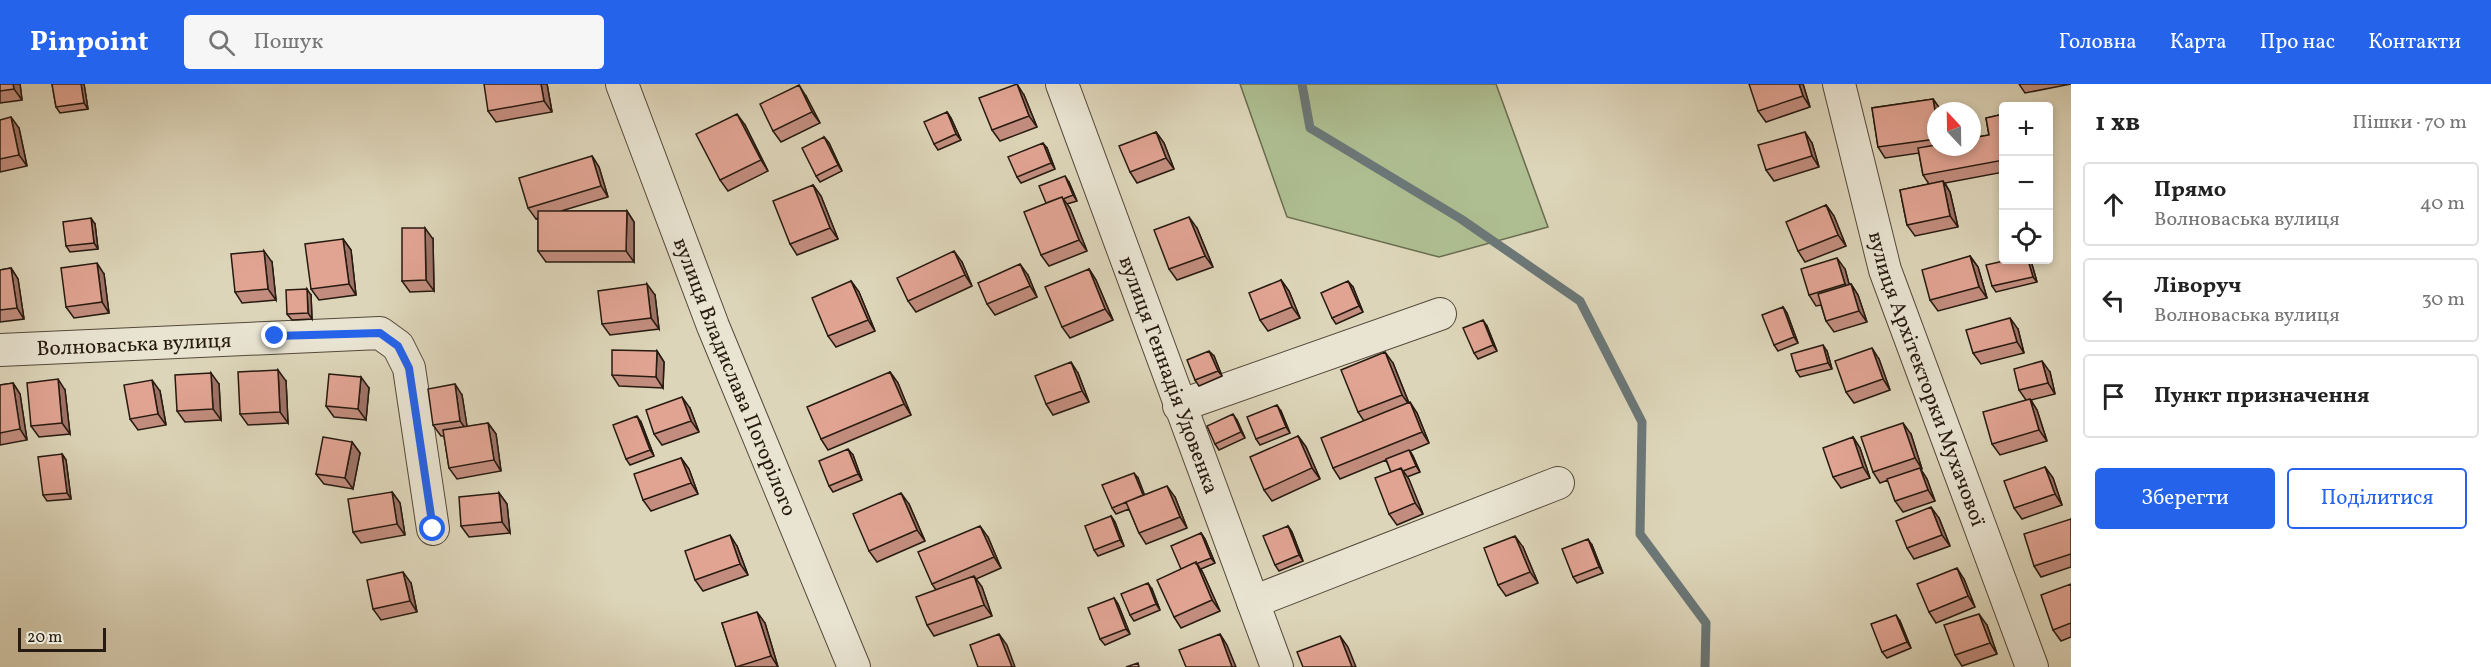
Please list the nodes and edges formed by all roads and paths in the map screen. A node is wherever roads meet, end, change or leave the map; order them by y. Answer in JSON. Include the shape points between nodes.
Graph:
{"nodes":[{"id":1,"x":622,"y":84,"type":"edge"},
{"id":2,"x":1062,"y":84,"type":"edge"},
{"id":3,"x":1839,"y":84,"type":"edge"},
{"id":4,"x":1440,"y":314,"type":"dead end"},
{"id":5,"x":0,"y":350,"type":"edge"},
{"id":6,"x":1179,"y":406,"type":"junction"},
{"id":7,"x":1558,"y":483,"type":"dead end"},
{"id":8,"x":433,"y":529,"type":"dead end"},
{"id":9,"x":1253,"y":602,"type":"junction"},
{"id":10,"x":854,"y":667,"type":"edge"},
{"id":11,"x":1277,"y":667,"type":"edge"},
{"id":12,"x":2032,"y":667,"type":"edge"}],
"edges":[{"from":1,"to":10,"type":"street","name":"вулиця Владислава Погорілого","via":[[720,342]]},
{"from":2,"to":6,"type":"street","name":"вулиця Геннадія Удовенка"},
{"from":3,"to":12,"type":"street","name":"вулиця Архітекторки Мухачової","via":[[1885,270]]},
{"from":4,"to":6,"type":"street"},
{"from":5,"to":8,"type":"street","name":"Волноваська вулиця","via":[[380,333],[398,346],[409,368]]},
{"from":6,"to":9,"type":"street","name":"вулиця Геннадія Удовенка"},
{"from":7,"to":9,"type":"street"},
{"from":9,"to":11,"type":"street","name":"вулиця Геннадія Удовенка"}]}
